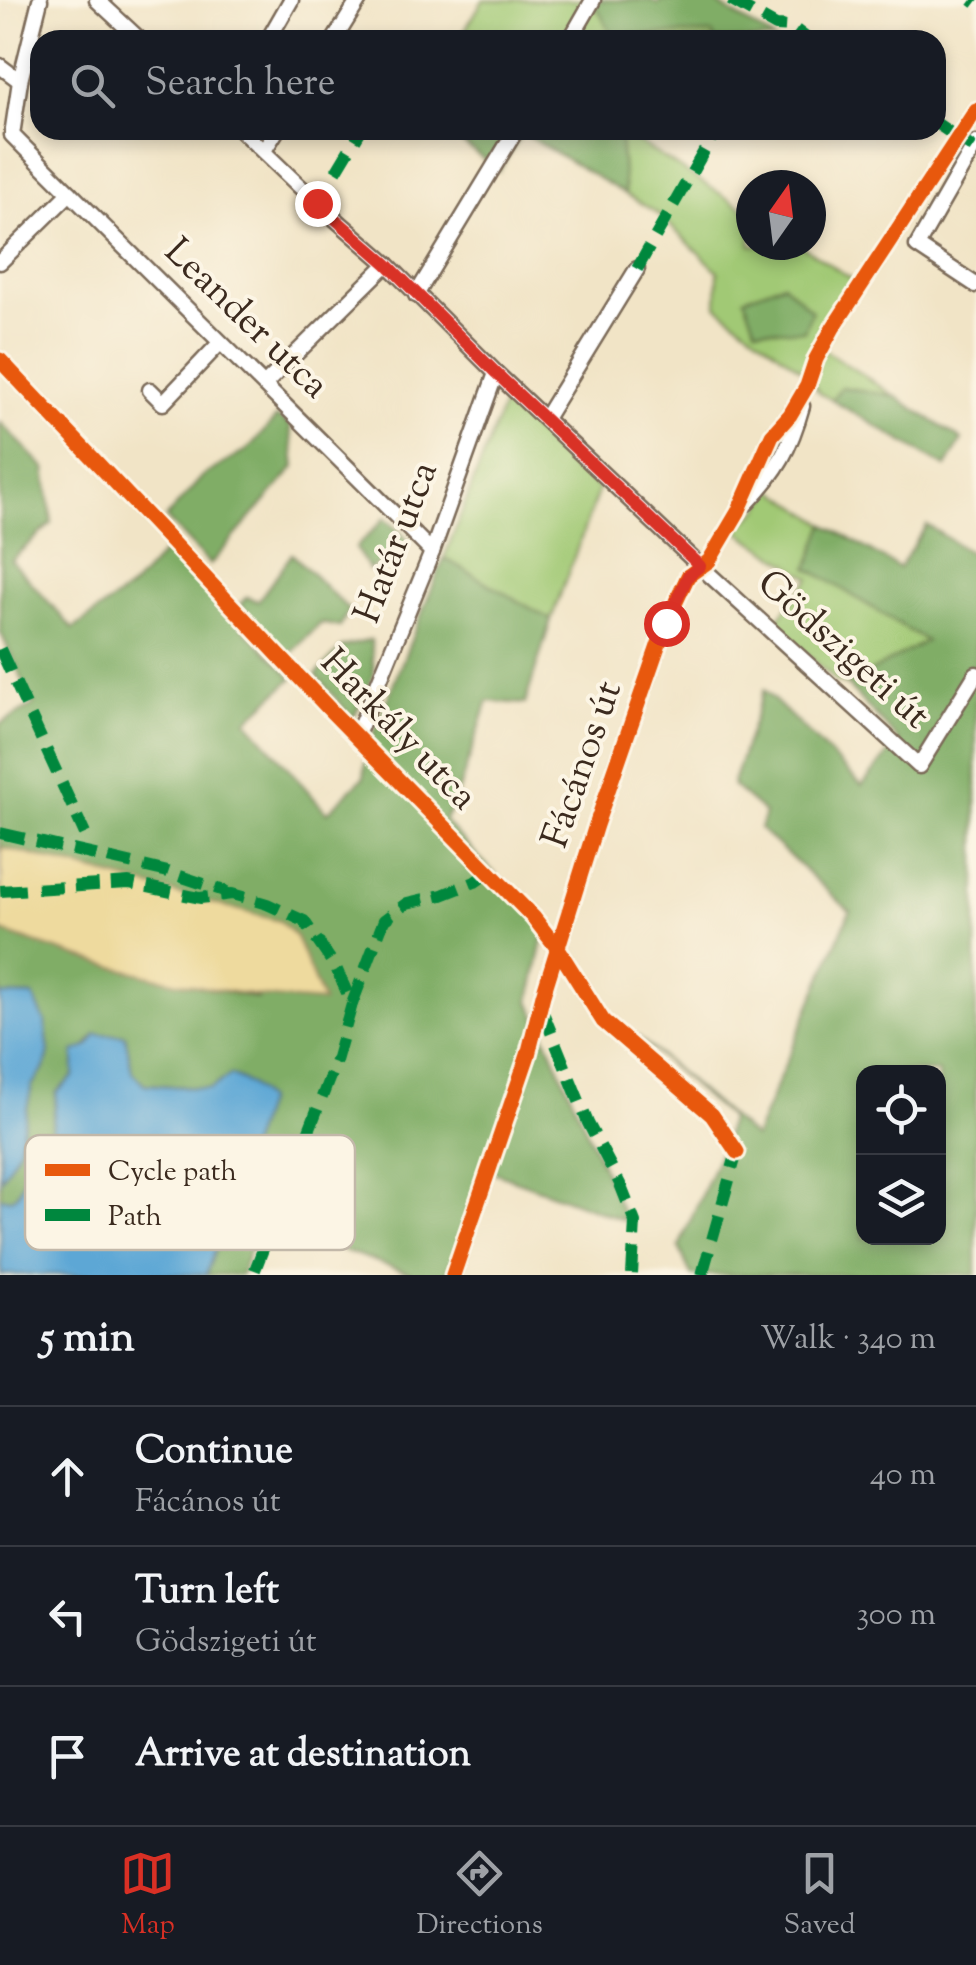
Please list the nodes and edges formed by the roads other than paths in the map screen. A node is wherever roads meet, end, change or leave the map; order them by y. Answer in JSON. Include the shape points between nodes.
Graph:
{"nodes":[{"id":1,"x":40,"y":0,"type":"edge"},
{"id":2,"x":97,"y":0,"type":"edge"},
{"id":3,"x":291,"y":0,"type":"edge"},
{"id":4,"x":359,"y":0,"type":"edge"},
{"id":5,"x":593,"y":0,"type":"edge"},
{"id":6,"x":33,"y":30,"type":"edge"},
{"id":7,"x":129,"y":30,"type":"edge"},
{"id":8,"x":274,"y":30,"type":"edge"},
{"id":9,"x":340,"y":30,"type":"edge"},
{"id":10,"x":576,"y":30,"type":"edge"},
{"id":11,"x":30,"y":40,"type":"edge"},
{"id":12,"x":0,"y":66,"type":"edge"},
{"id":13,"x":20,"y":81,"type":"junction"},
{"id":14,"x":974,"y":116,"type":"edge"},
{"id":15,"x":252,"y":140,"type":"edge"},
{"id":16,"x":270,"y":140,"type":"edge"},
{"id":17,"x":510,"y":140,"type":"edge"},
{"id":18,"x":976,"y":142,"type":"edge"},
{"id":19,"x":264,"y":150,"type":"junction"},
{"id":20,"x":70,"y":193,"type":"junction"},
{"id":21,"x":0,"y":262,"type":"edge"},
{"id":22,"x":387,"y":264,"type":"junction"},
{"id":23,"x":637,"y":269,"type":"dead end"},
{"id":24,"x":976,"y":285,"type":"edge"},
{"id":25,"x":416,"y":295,"type":"junction"},
{"id":26,"x":219,"y":344,"type":"junction"},
{"id":27,"x":0,"y":360,"type":"edge"},
{"id":28,"x":496,"y":373,"type":"junction"},
{"id":29,"x":265,"y":384,"type":"junction"},
{"id":30,"x":150,"y":390,"type":"dead end"},
{"id":31,"x":546,"y":417,"type":"junction"},
{"id":32,"x":432,"y":552,"type":"junction"},
{"id":33,"x":700,"y":566,"type":"junction"},
{"id":34,"x":976,"y":674,"type":"edge"},
{"id":35,"x":356,"y":735,"type":"junction"},
{"id":36,"x":558,"y":949,"type":"junction"},
{"id":37,"x":737,"y":1152,"type":"dead end"},
{"id":38,"x":452,"y":1275,"type":"edge"}],
"edges":[{"from":1,"to":6,"type":"street"},
{"from":2,"to":7,"type":"street"},
{"from":3,"to":8,"type":"street"},
{"from":4,"to":9,"type":"street"},
{"from":5,"to":10,"type":"street"},
{"from":11,"to":13,"type":"street"},
{"from":12,"to":13,"type":"street"},
{"from":13,"to":20,"type":"street","name":"Leander utca","via":[[12,135]]},
{"from":14,"to":33,"type":"street","name":"Fácános út","via":[[833,328],[738,512]]},
{"from":15,"to":19,"type":"street","name":"Gödszigeti út"},
{"from":16,"to":19,"type":"street"},
{"from":17,"to":25,"type":"street"},
{"from":18,"to":24,"type":"street","via":[[917,246]]},
{"from":19,"to":22,"type":"street","name":"Gödszigeti út"},
{"from":20,"to":21,"type":"street"},
{"from":20,"to":26,"type":"street","name":"Leander utca"},
{"from":22,"to":25,"type":"street","name":"Gödszigeti út"},
{"from":22,"to":29,"type":"street"},
{"from":23,"to":31,"type":"street"},
{"from":25,"to":28,"type":"street","name":"Gödszigeti út"},
{"from":26,"to":29,"type":"street","name":"Leander utca"},
{"from":26,"to":30,"type":"street","via":[[163,403]]},
{"from":27,"to":35,"type":"street","name":"Harkály utca"},
{"from":28,"to":31,"type":"street","name":"Gödszigeti út"},
{"from":28,"to":32,"type":"street","name":"Határ utca"},
{"from":29,"to":32,"type":"street","name":"Leander utca"},
{"from":31,"to":33,"type":"street","name":"Gödszigeti út"},
{"from":32,"to":35,"type":"street","name":"Határ utca"},
{"from":33,"to":34,"type":"street","name":"Gödszigeti út","via":[[919,766]]},
{"from":33,"to":36,"type":"street","name":"Fácános út","via":[[688,576],[666,623]]},
{"from":35,"to":36,"type":"street","name":"Harkály utca"},
{"from":36,"to":37,"type":"street","name":"Harkály utca","via":[[603,1022],[712,1115]]},
{"from":36,"to":38,"type":"street","name":"Fácános út"}]}
